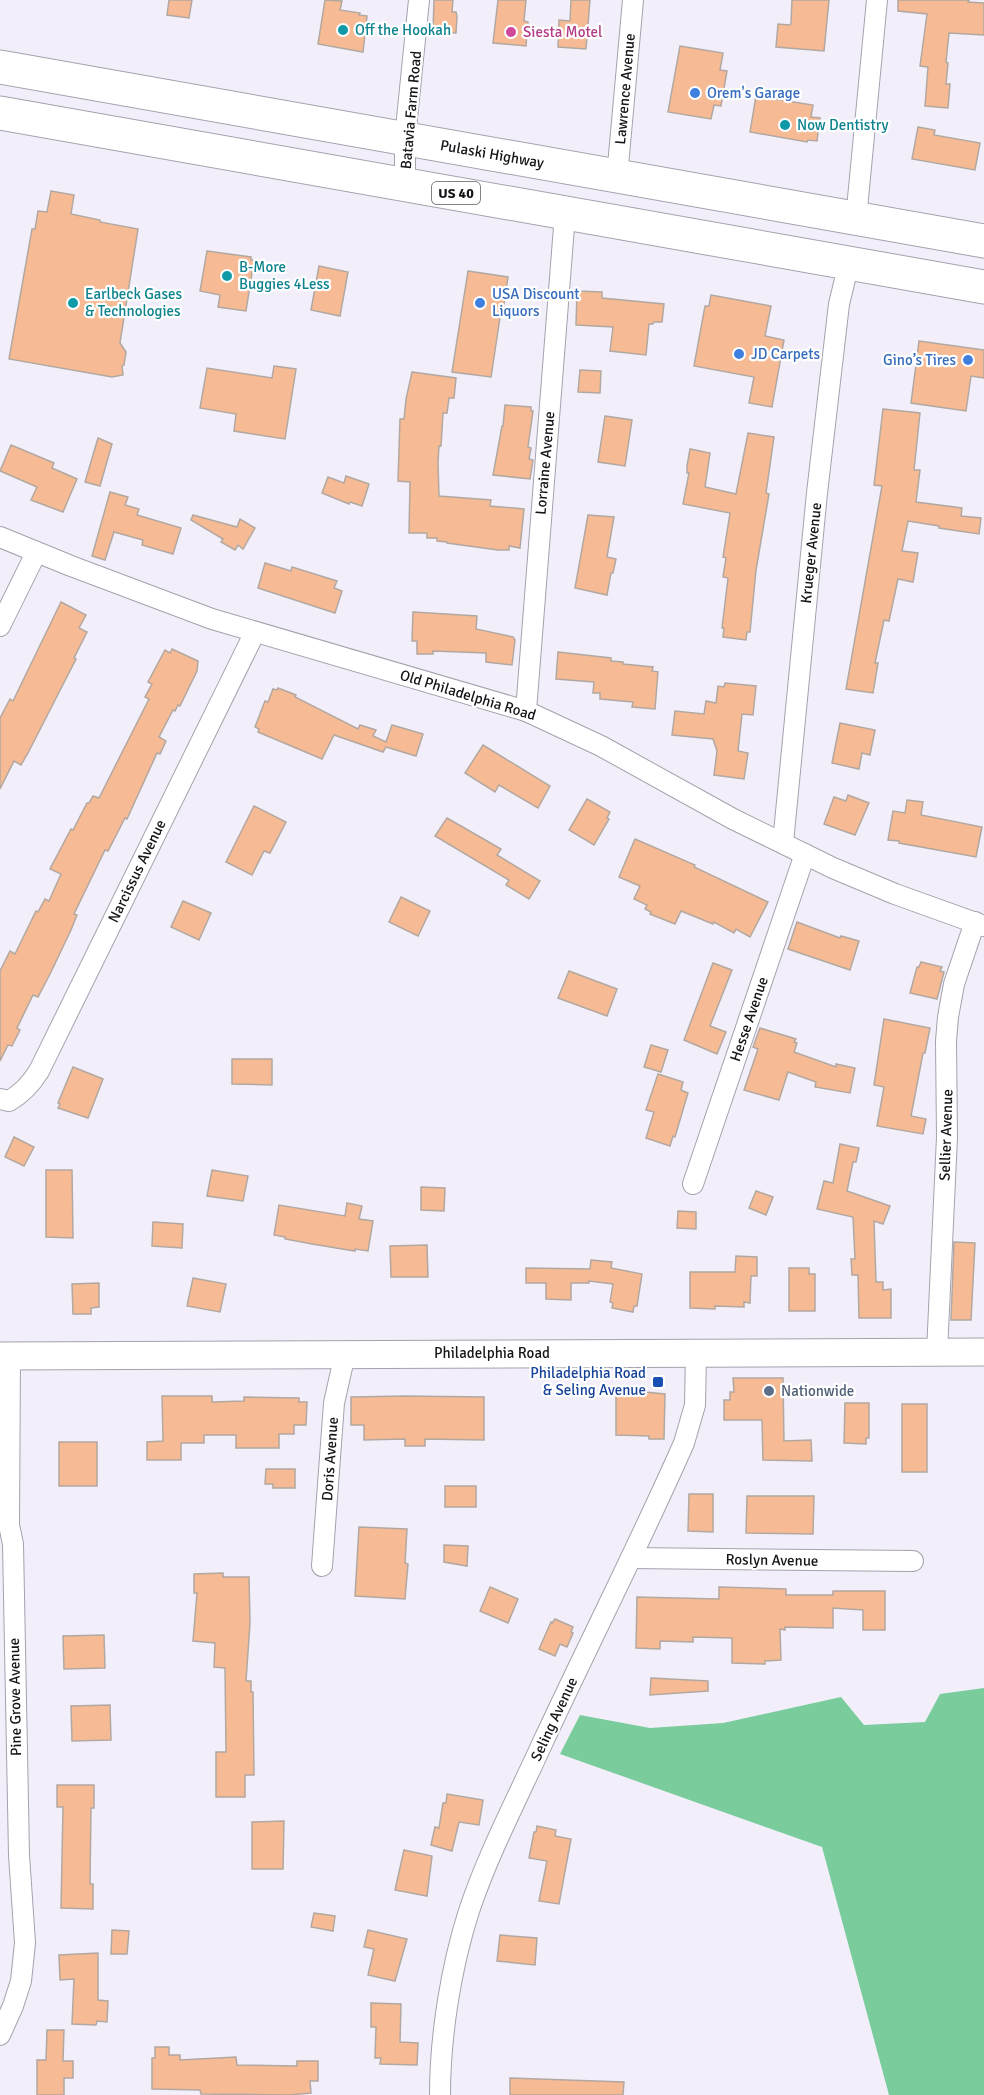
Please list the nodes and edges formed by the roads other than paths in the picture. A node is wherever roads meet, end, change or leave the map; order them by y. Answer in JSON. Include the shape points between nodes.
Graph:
{"nodes":[{"id":1,"x":419,"y":0,"type":"edge"},
{"id":2,"x":633,"y":0,"type":"edge"},
{"id":3,"x":877,"y":0,"type":"edge"},
{"id":4,"x":0,"y":67,"type":"edge"},
{"id":5,"x":0,"y":113,"type":"edge"},
{"id":6,"x":405,"y":138,"type":"junction"},
{"id":7,"x":617,"y":177,"type":"junction"},
{"id":8,"x":405,"y":184,"type":"junction"},
{"id":9,"x":565,"y":214,"type":"junction"},
{"id":10,"x":856,"y":219,"type":"junction"},
{"id":11,"x":984,"y":242,"type":"edge"},
{"id":12,"x":849,"y":263,"type":"junction"},
{"id":13,"x":984,"y":287,"type":"edge"},
{"id":14,"x":0,"y":537,"type":"edge"},
{"id":15,"x":36,"y":552,"type":"junction"},
{"id":16,"x":0,"y":626,"type":"edge"},
{"id":17,"x":255,"y":632,"type":"junction"},
{"id":18,"x":526,"y":711,"type":"junction"},
{"id":19,"x":783,"y":843,"type":"junction"},
{"id":20,"x":806,"y":854,"type":"junction"},
{"id":21,"x":979,"y":924,"type":"edge"},
{"id":22,"x":5,"y":1100,"type":"edge"},
{"id":23,"x":693,"y":1184,"type":"dead end"},
{"id":24,"x":696,"y":1352,"type":"junction"},
{"id":25,"x":937,"y":1352,"type":"junction"},
{"id":26,"x":984,"y":1352,"type":"edge"},
{"id":27,"x":345,"y":1354,"type":"junction"},
{"id":28,"x":5,"y":1356,"type":"edge"},
{"id":29,"x":630,"y":1558,"type":"junction"},
{"id":30,"x":913,"y":1562,"type":"dead end"},
{"id":31,"x":322,"y":1566,"type":"dead end"},
{"id":32,"x":0,"y":2035,"type":"edge"},
{"id":33,"x":440,"y":2095,"type":"edge"}],
"edges":[{"from":1,"to":6,"type":"street","name":"Batavia Farm Road"},
{"from":2,"to":7,"type":"street","name":"Lawrence Avenue"},
{"from":3,"to":10,"type":"street"},
{"from":4,"to":6,"type":"highway","name":"Pulaski Highway"},
{"from":5,"to":8,"type":"highway","number":"US 40"},
{"from":6,"to":7,"type":"highway","name":"Pulaski Highway"},
{"from":6,"to":8,"type":"street","name":"Batavia Farm Road"},
{"from":7,"to":10,"type":"highway","name":"Pulaski Highway"},
{"from":8,"to":9,"type":"highway","number":"US 40"},
{"from":9,"to":12,"type":"highway","number":"US 40"},
{"from":9,"to":18,"type":"street","name":"Lorraine Avenue"},
{"from":10,"to":11,"type":"highway","name":"Pulaski Highway"},
{"from":12,"to":13,"type":"highway","number":"US 40"},
{"from":12,"to":19,"type":"street","name":"Krueger Avenue","via":[[839,304],[817,493]]},
{"from":14,"to":15,"type":"street","name":"Old Philadelphia Road"},
{"from":15,"to":16,"type":"street"},
{"from":15,"to":17,"type":"street","name":"Old Philadelphia Road"},
{"from":17,"to":18,"type":"street","name":"Old Philadelphia Road"},
{"from":17,"to":22,"type":"street","name":"Narcissus Avenue","via":[[39,1071],[26,1089]]},
{"from":18,"to":19,"type":"street","name":"Old Philadelphia Road","via":[[618,754]]},
{"from":19,"to":20,"type":"street","name":"Old Philadelphia Road"},
{"from":20,"to":21,"type":"street","name":"Old Philadelphia Road","via":[[895,894]]},
{"from":20,"to":23,"type":"street","name":"Hesse Avenue"},
{"from":21,"to":25,"type":"street","name":"Sellier Avenue","via":[[954,984],[948,1017]]},
{"from":24,"to":25,"type":"main road","name":"Philadelphia Road"},
{"from":24,"to":27,"type":"main road","name":"Philadelphia Road"},
{"from":24,"to":29,"type":"street","name":"Seling Avenue","via":[[691,1423]]},
{"from":25,"to":26,"type":"main road","name":"Philadelphia Road"},
{"from":27,"to":28,"type":"main road","name":"Philadelphia Road"},
{"from":27,"to":31,"type":"street","name":"Doris Avenue","via":[[334,1403]]},
{"from":28,"to":32,"type":"street","name":"Pine Grove Avenue","via":[[25,1943],[21,1981]]},
{"from":29,"to":30,"type":"street","name":"Roslyn Avenue"},
{"from":29,"to":33,"type":"street","name":"Seling Avenue","via":[[506,1822],[470,1910],[453,1978]]}]}
